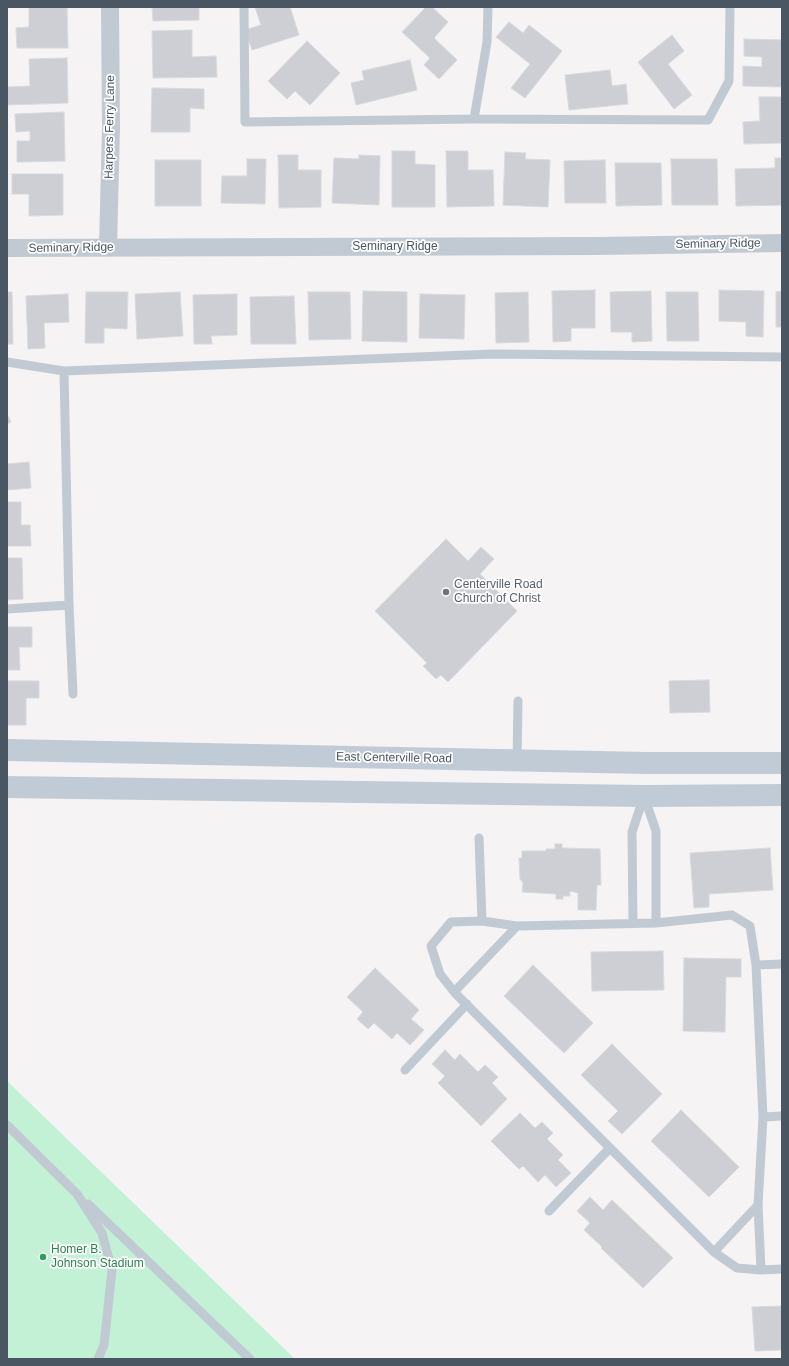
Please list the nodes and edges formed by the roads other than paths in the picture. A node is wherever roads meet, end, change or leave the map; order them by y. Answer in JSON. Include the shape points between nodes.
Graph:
{"nodes":[{"id":1,"x":110,"y":7,"type":"edge"},
{"id":2,"x":244,"y":7,"type":"edge"},
{"id":3,"x":488,"y":7,"type":"edge"},
{"id":4,"x":730,"y":7,"type":"edge"},
{"id":5,"x":474,"y":119,"type":"junction"},
{"id":6,"x":782,"y":243,"type":"edge"},
{"id":7,"x":108,"y":247,"type":"junction"},
{"id":8,"x":7,"y":248,"type":"edge"},
{"id":9,"x":782,"y":357,"type":"edge"},
{"id":10,"x":7,"y":362,"type":"edge"},
{"id":11,"x":64,"y":371,"type":"junction"},
{"id":12,"x":69,"y":605,"type":"junction"},
{"id":13,"x":7,"y":609,"type":"edge"},
{"id":14,"x":73,"y":694,"type":"dead end"},
{"id":15,"x":518,"y":700,"type":"dead end"},
{"id":16,"x":7,"y":750,"type":"edge"},
{"id":17,"x":298,"y":756,"type":"junction"},
{"id":18,"x":517,"y":761,"type":"junction"},
{"id":19,"x":782,"y":762,"type":"edge"},
{"id":20,"x":646,"y":763,"type":"junction"},
{"id":21,"x":7,"y":787,"type":"edge"},
{"id":22,"x":299,"y":791,"type":"junction"},
{"id":23,"x":782,"y":795,"type":"edge"},
{"id":24,"x":644,"y":796,"type":"junction"},
{"id":25,"x":479,"y":838,"type":"dead end"},
{"id":26,"x":482,"y":921,"type":"junction"},
{"id":27,"x":633,"y":923,"type":"junction"},
{"id":28,"x":656,"y":923,"type":"junction"},
{"id":29,"x":517,"y":926,"type":"junction"},
{"id":30,"x":782,"y":964,"type":"edge"},
{"id":31,"x":756,"y":965,"type":"junction"},
{"id":32,"x":455,"y":991,"type":"junction"},
{"id":33,"x":467,"y":1004,"type":"junction"},
{"id":34,"x":406,"y":1070,"type":"dead end"},
{"id":35,"x":782,"y":1116,"type":"edge"},
{"id":36,"x":763,"y":1117,"type":"junction"},
{"id":37,"x":7,"y":1125,"type":"edge"},
{"id":38,"x":610,"y":1148,"type":"junction"},
{"id":39,"x":77,"y":1194,"type":"junction"},
{"id":40,"x":758,"y":1205,"type":"junction"},
{"id":41,"x":549,"y":1211,"type":"dead end"},
{"id":42,"x":714,"y":1252,"type":"junction"},
{"id":43,"x":761,"y":1270,"type":"junction"},
{"id":44,"x":782,"y":1270,"type":"edge"},
{"id":45,"x":98,"y":1359,"type":"edge"},
{"id":46,"x":250,"y":1359,"type":"edge"}],
"edges":[{"from":1,"to":7,"type":"street","name":"Harpers Ferry Lane","via":[[111,128]]},
{"from":2,"to":5,"type":"lane","via":[[245,122]]},
{"from":3,"to":5,"type":"lane","via":[[487,42]]},
{"from":4,"to":5,"type":"lane","via":[[729,81],[708,120]]},
{"from":6,"to":7,"type":"street","name":"Seminary Ridge"},
{"from":7,"to":8,"type":"street","name":"Seminary Ridge"},
{"from":9,"to":11,"type":"lane","via":[[493,354]]},
{"from":10,"to":11,"type":"lane"},
{"from":11,"to":12,"type":"lane"},
{"from":12,"to":13,"type":"lane"},
{"from":12,"to":14,"type":"lane"},
{"from":15,"to":18,"type":"lane"},
{"from":16,"to":17,"type":"main road","name":"East Centerville Road"},
{"from":17,"to":18,"type":"main road","name":"East Centerville Road"},
{"from":17,"to":22,"type":"main road"},
{"from":18,"to":20,"type":"main road","name":"East Centerville Road"},
{"from":19,"to":20,"type":"main road","name":"East Centerville Road"},
{"from":20,"to":24,"type":"main road"},
{"from":21,"to":22,"type":"main road"},
{"from":22,"to":24,"type":"main road"},
{"from":23,"to":24,"type":"main road"},
{"from":24,"to":27,"type":"lane","via":[[632,832]]},
{"from":24,"to":28,"type":"lane","via":[[656,831]]},
{"from":25,"to":26,"type":"lane"},
{"from":26,"to":29,"type":"lane"},
{"from":26,"to":32,"type":"lane","via":[[451,922],[431,946],[440,974]]},
{"from":27,"to":28,"type":"lane"},
{"from":27,"to":29,"type":"lane"},
{"from":28,"to":31,"type":"lane","via":[[732,915],[750,926]]},
{"from":29,"to":32,"type":"lane"},
{"from":30,"to":31,"type":"lane"},
{"from":31,"to":36,"type":"lane"},
{"from":32,"to":33,"type":"lane"},
{"from":33,"to":34,"type":"lane"},
{"from":33,"to":38,"type":"lane"},
{"from":35,"to":36,"type":"lane"},
{"from":36,"to":40,"type":"lane"},
{"from":37,"to":39,"type":"lane"},
{"from":38,"to":41,"type":"lane"},
{"from":38,"to":42,"type":"lane"},
{"from":39,"to":45,"type":"lane","via":[[102,1233],[112,1270],[104,1345]]},
{"from":39,"to":46,"type":"lane"},
{"from":40,"to":42,"type":"lane"},
{"from":40,"to":43,"type":"lane"},
{"from":42,"to":43,"type":"lane","via":[[737,1268]]},
{"from":43,"to":44,"type":"lane"}]}
